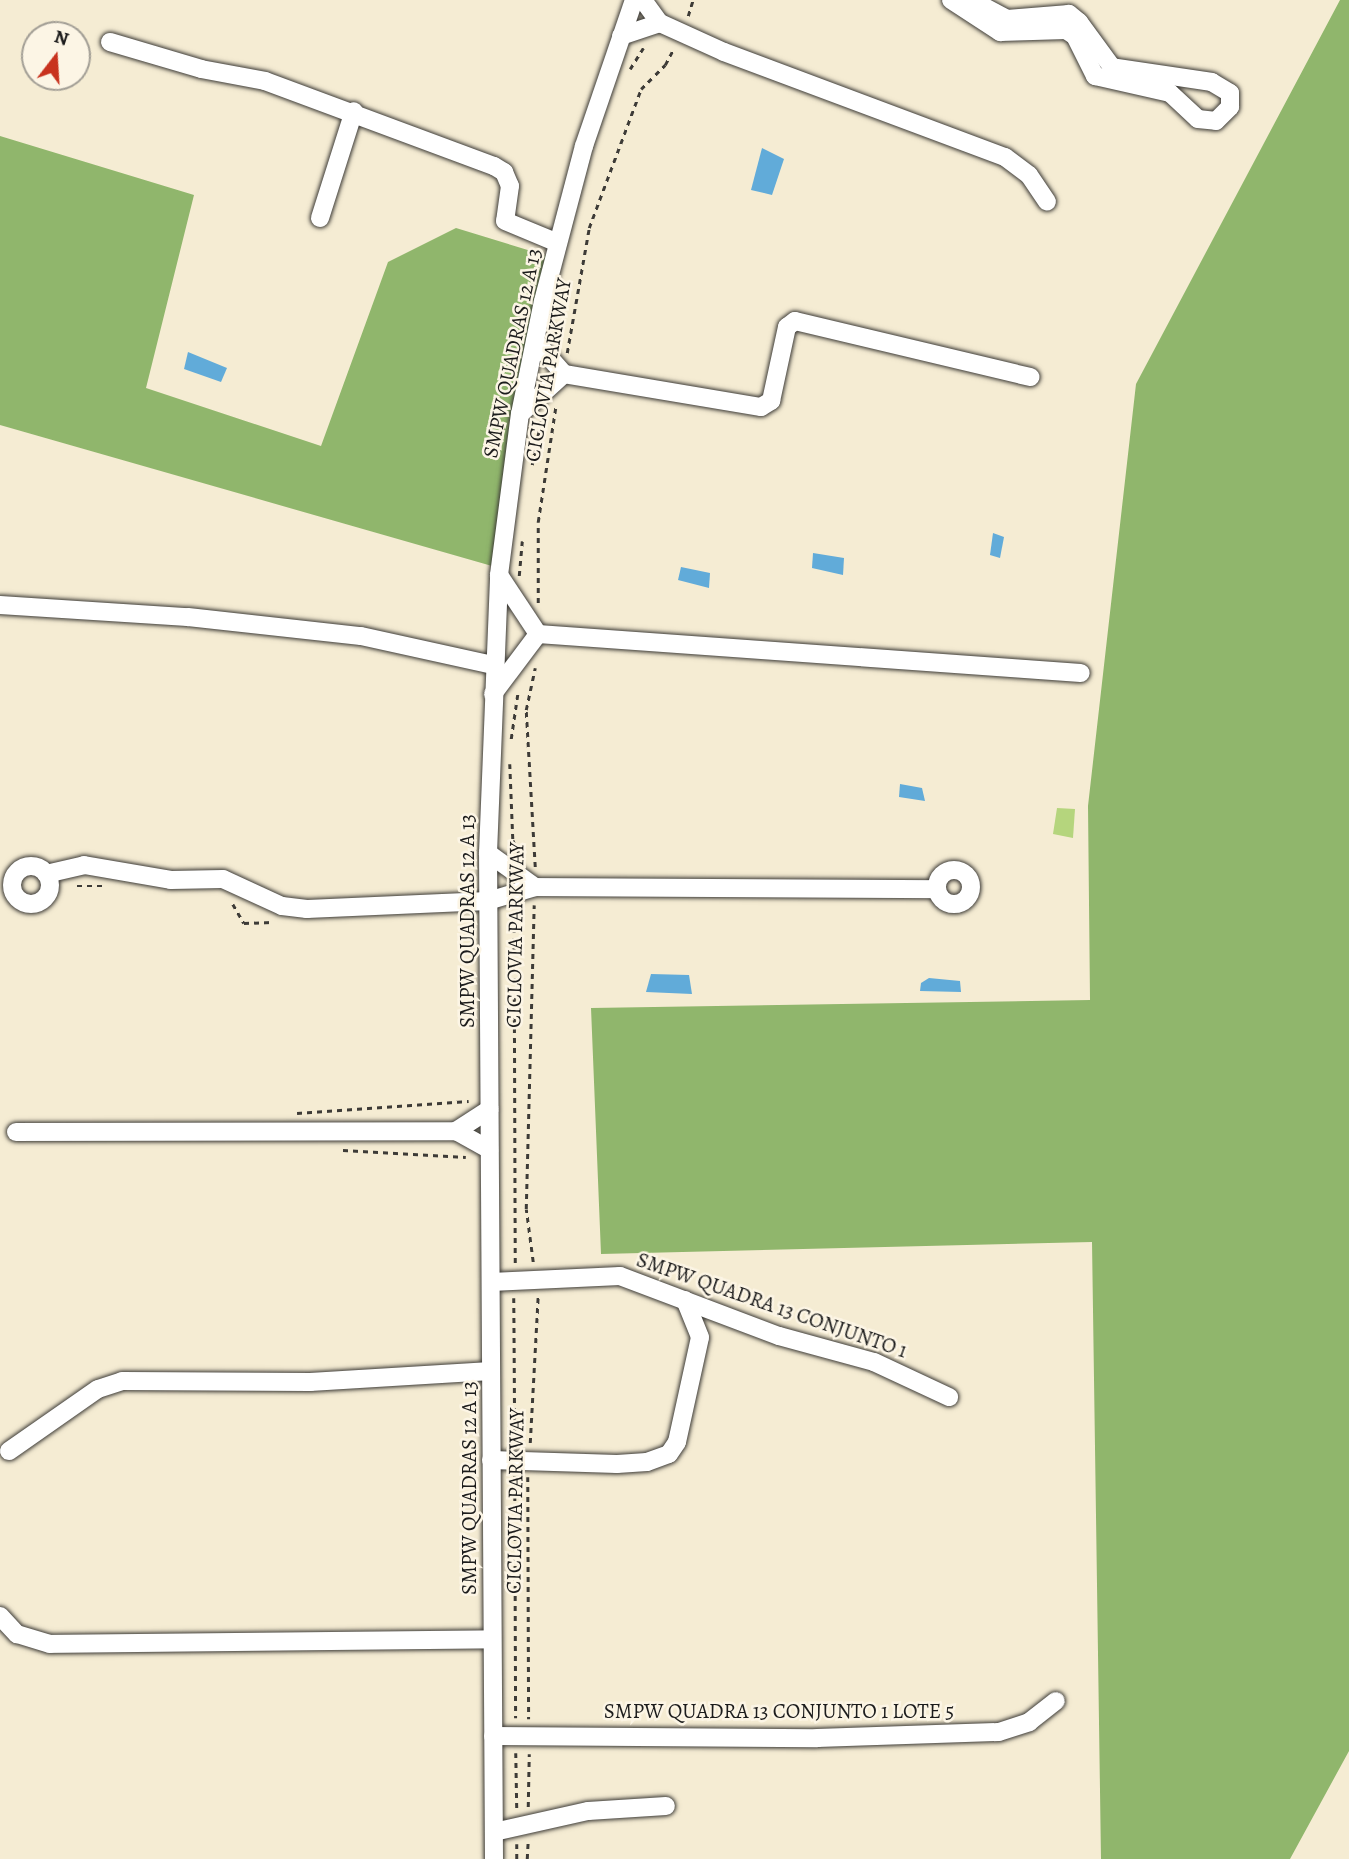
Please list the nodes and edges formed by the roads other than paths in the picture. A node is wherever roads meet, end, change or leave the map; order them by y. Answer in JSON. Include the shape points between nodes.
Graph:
{"nodes":[{"id":1,"x":634,"y":0,"type":"edge"},
{"id":2,"x":643,"y":0,"type":"edge"},
{"id":3,"x":951,"y":0,"type":"edge"},
{"id":4,"x":972,"y":0,"type":"edge"},
{"id":5,"x":659,"y":24,"type":"junction"},
{"id":6,"x":621,"y":36,"type":"junction"},
{"id":7,"x":110,"y":42,"type":"dead end"},
{"id":8,"x":354,"y":111,"type":"junction"},
{"id":9,"x":1047,"y":202,"type":"dead end"},
{"id":10,"x":320,"y":218,"type":"dead end"},
{"id":11,"x":558,"y":243,"type":"junction"},
{"id":12,"x":535,"y":341,"type":"junction"},
{"id":13,"x":558,"y":367,"type":"junction"},
{"id":14,"x":1030,"y":377,"type":"dead end"},
{"id":15,"x":520,"y":414,"type":"junction"},
{"id":16,"x":499,"y":575,"type":"junction"},
{"id":17,"x":0,"y":605,"type":"edge"},
{"id":18,"x":538,"y":634,"type":"junction"},
{"id":19,"x":493,"y":664,"type":"junction"},
{"id":20,"x":1081,"y":673,"type":"dead end"},
{"id":21,"x":493,"y":695,"type":"junction"},
{"id":22,"x":488,"y":853,"type":"junction"},
{"id":23,"x":46,"y":874,"type":"dead end"},
{"id":24,"x":535,"y":887,"type":"junction"},
{"id":25,"x":937,"y":889,"type":"dead end"},
{"id":26,"x":488,"y":901,"type":"junction"},
{"id":27,"x":490,"y":1109,"type":"junction"},
{"id":28,"x":456,"y":1131,"type":"junction"},
{"id":29,"x":16,"y":1132,"type":"dead end"},
{"id":30,"x":489,"y":1149,"type":"junction"},
{"id":31,"x":491,"y":1282,"type":"junction"},
{"id":32,"x":685,"y":1300,"type":"junction"},
{"id":33,"x":491,"y":1371,"type":"junction"},
{"id":34,"x":948,"y":1396,"type":"dead end"},
{"id":35,"x":9,"y":1451,"type":"dead end"},
{"id":36,"x":491,"y":1460,"type":"junction"},
{"id":37,"x":0,"y":1616,"type":"edge"},
{"id":38,"x":492,"y":1639,"type":"junction"},
{"id":39,"x":1055,"y":1701,"type":"dead end"},
{"id":40,"x":493,"y":1736,"type":"junction"},
{"id":41,"x":666,"y":1806,"type":"dead end"},
{"id":42,"x":494,"y":1832,"type":"junction"},
{"id":43,"x":495,"y":1859,"type":"edge"}],
"edges":[{"from":1,"to":6,"type":"street","name":"SMPW QUADRAS 12 A 13"},
{"from":2,"to":5,"type":"street"},
{"from":3,"to":4,"type":"street","via":[[1000,32],[1066,30],[1075,36],[1099,79],[1170,93],[1198,119],[1216,121],[1230,107],[1230,93],[1220,84],[1112,67],[1080,22],[1069,14],[1007,19]]},
{"from":5,"to":6,"type":"street"},
{"from":5,"to":9,"type":"street","via":[[1005,158],[1029,175]]},
{"from":6,"to":11,"type":"street","name":"SMPW QUADRAS 12 A 13"},
{"from":7,"to":8,"type":"street","via":[[201,69],[265,81]]},
{"from":8,"to":10,"type":"street"},
{"from":8,"to":11,"type":"street","via":[[500,169],[510,186],[505,222]]},
{"from":11,"to":12,"type":"street","name":"SMPW QUADRAS 12 A 13"},
{"from":12,"to":13,"type":"street"},
{"from":12,"to":15,"type":"street","name":"SMPW QUADRAS 12 A 13"},
{"from":13,"to":14,"type":"street","via":[[761,407],[771,401],[787,327],[795,321]]},
{"from":13,"to":15,"type":"street"},
{"from":15,"to":16,"type":"street","name":"SMPW QUADRAS 12 A 13"},
{"from":16,"to":18,"type":"street"},
{"from":16,"to":19,"type":"street","name":"SMPW QUADRAS 12 A 13"},
{"from":17,"to":19,"type":"street","via":[[188,617],[361,636]]},
{"from":18,"to":20,"type":"street"},
{"from":18,"to":21,"type":"street"},
{"from":19,"to":21,"type":"street","name":"SMPW QUADRAS 12 A 13"},
{"from":21,"to":22,"type":"street","name":"SMPW QUADRAS 12 A 13"},
{"from":22,"to":24,"type":"street"},
{"from":22,"to":26,"type":"street","name":"SMPW QUADRAS 12 A 13"},
{"from":23,"to":26,"type":"street","via":[[92,865],[171,880],[223,879],[282,906],[307,909]]},
{"from":24,"to":25,"type":"street"},
{"from":24,"to":26,"type":"street"},
{"from":26,"to":27,"type":"street","name":"SMPW QUADRAS 12 A 13"},
{"from":27,"to":28,"type":"street"},
{"from":27,"to":30,"type":"street","name":"SMPW QUADRAS 12 A 13"},
{"from":28,"to":29,"type":"street"},
{"from":28,"to":30,"type":"street"},
{"from":30,"to":31,"type":"street","name":"SMPW QUADRAS 12 A 13"},
{"from":31,"to":32,"type":"street","name":"SMPW QUADRA 13 CONJUNTO 1","via":[[620,1276]]},
{"from":31,"to":33,"type":"street","name":"SMPW QUADRAS 12 A 13"},
{"from":32,"to":34,"type":"street","name":"SMPW QUADRA 13 CONJUNTO 1","via":[[779,1336],[874,1362]]},
{"from":32,"to":36,"type":"street","via":[[699,1337],[677,1442],[669,1454],[648,1462],[617,1464]]},
{"from":33,"to":35,"type":"street","via":[[310,1382],[122,1381],[97,1389]]},
{"from":33,"to":36,"type":"street","name":"SMPW QUADRAS 12 A 13"},
{"from":36,"to":38,"type":"street","name":"SMPW QUADRAS 12 A 13"},
{"from":37,"to":38,"type":"street","via":[[17,1634],[50,1644]]},
{"from":38,"to":40,"type":"street","name":"SMPW QUADRAS 12 A 13"},
{"from":39,"to":40,"type":"street","name":"SMPW QUADRA 13 CONJUNTO 1 LOTE 5","via":[[1029,1722],[999,1732],[817,1738]]},
{"from":40,"to":42,"type":"street","name":"SMPW QUADRAS 12 A 13"},
{"from":41,"to":42,"type":"street","via":[[600,1809]]},
{"from":42,"to":43,"type":"street","name":"SMPW QUADRAS 12 A 13"}]}
